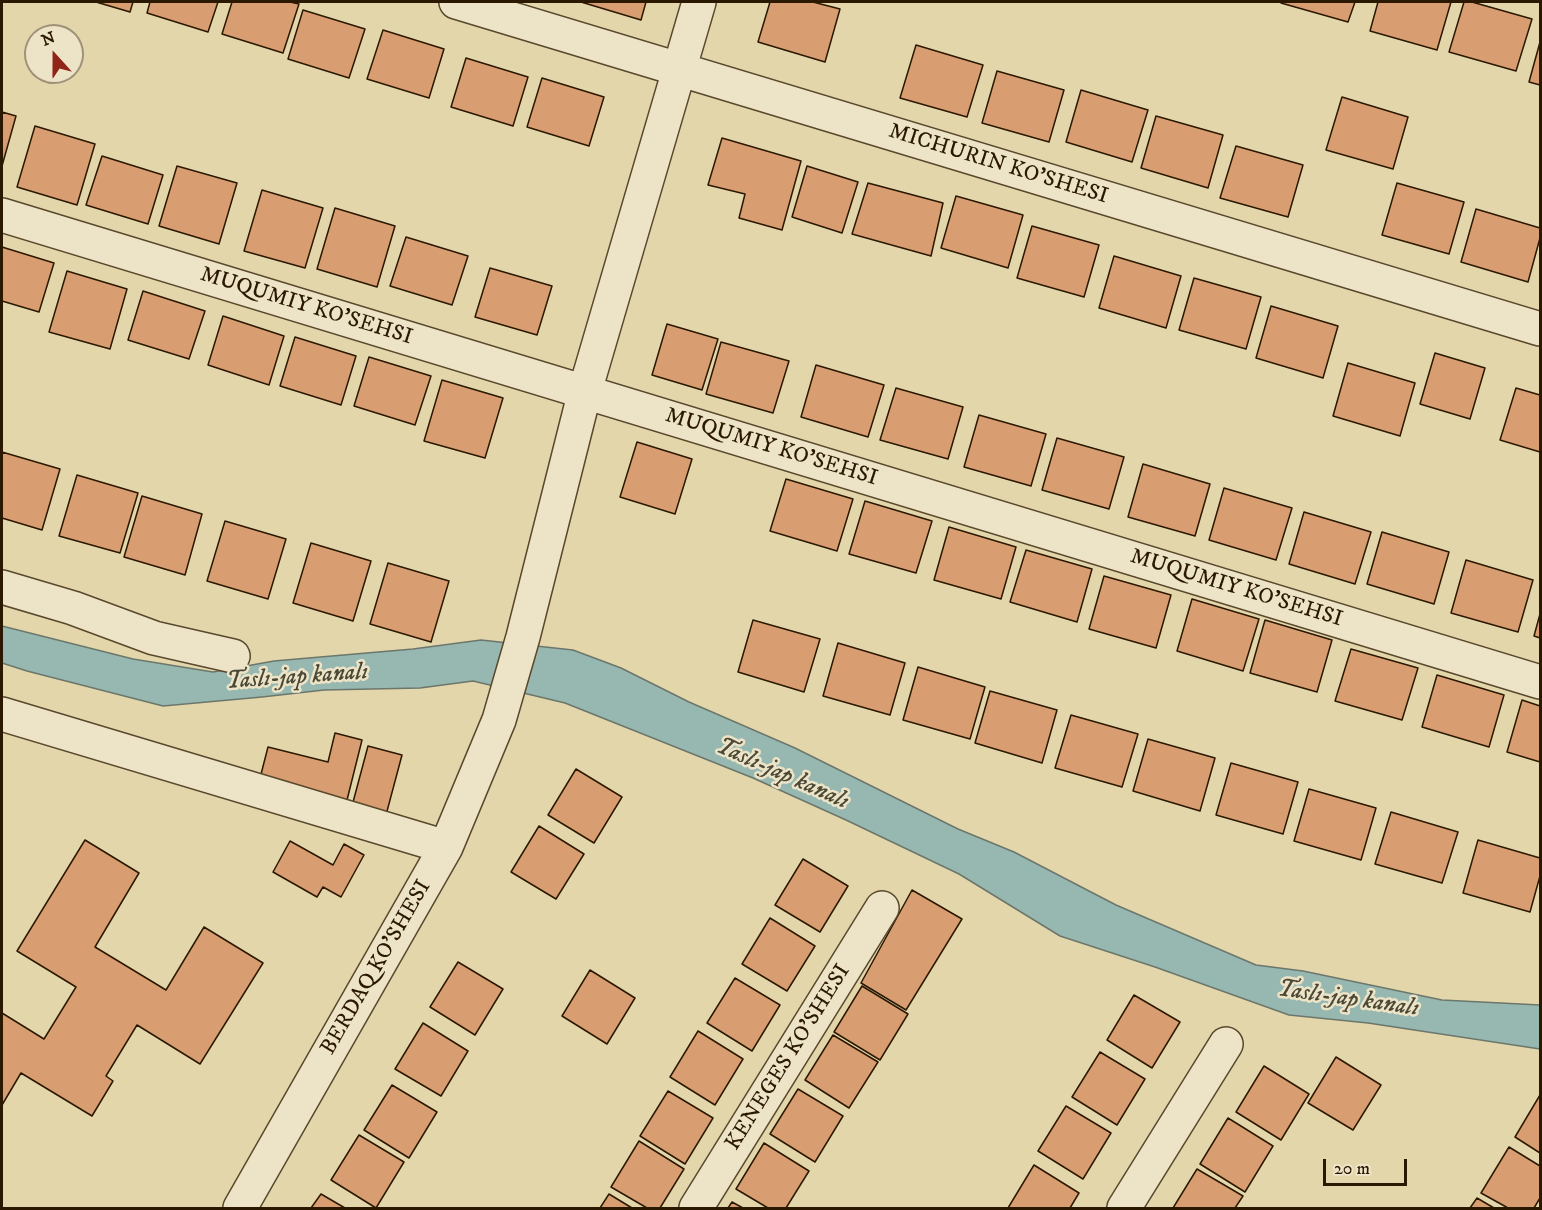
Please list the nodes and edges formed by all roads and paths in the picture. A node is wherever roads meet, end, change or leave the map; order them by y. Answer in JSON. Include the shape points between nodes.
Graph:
{"nodes":[{"id":1,"x":456,"y":2,"type":"edge"},
{"id":2,"x":699,"y":2,"type":"edge"},
{"id":3,"x":678,"y":69,"type":"junction"},
{"id":4,"x":2,"y":216,"type":"edge"},
{"id":5,"x":1540,"y":329,"type":"edge"},
{"id":6,"x":585,"y":391,"type":"junction"},
{"id":7,"x":2,"y":586,"type":"edge"},
{"id":8,"x":233,"y":656,"type":"dead end"},
{"id":9,"x":1540,"y":682,"type":"edge"},
{"id":10,"x":2,"y":714,"type":"edge"},
{"id":11,"x":446,"y":847,"type":"junction"},
{"id":12,"x":882,"y":908,"type":"dead end"},
{"id":13,"x":1226,"y":1044,"type":"dead end"},
{"id":14,"x":240,"y":1209,"type":"edge"},
{"id":15,"x":696,"y":1209,"type":"edge"},
{"id":16,"x":1124,"y":1209,"type":"edge"}],
"edges":[{"from":1,"to":3,"type":"street","name":"MICHURIN KO'SHESI"},
{"from":2,"to":3,"type":"street","name":"BERDAQ KO'SHESI"},
{"from":3,"to":5,"type":"street","name":"MICHURIN KO'SHESI"},
{"from":3,"to":6,"type":"street","name":"BERDAQ KO'SHESI"},
{"from":4,"to":6,"type":"street","name":"MUQUMIY KO'SEHSI"},
{"from":6,"to":9,"type":"street","name":"MUQUMIY KO'SEHSI"},
{"from":6,"to":11,"type":"street","name":"BERDAQ KO'SHESI","via":[[499,720]]},
{"from":7,"to":8,"type":"street","via":[[154,638]]},
{"from":10,"to":11,"type":"street"},
{"from":11,"to":14,"type":"street","name":"BERDAQ KO'SHESI"},
{"from":12,"to":15,"type":"street","name":"KENEGES KO'SHESI"},
{"from":13,"to":16,"type":"street"}]}
